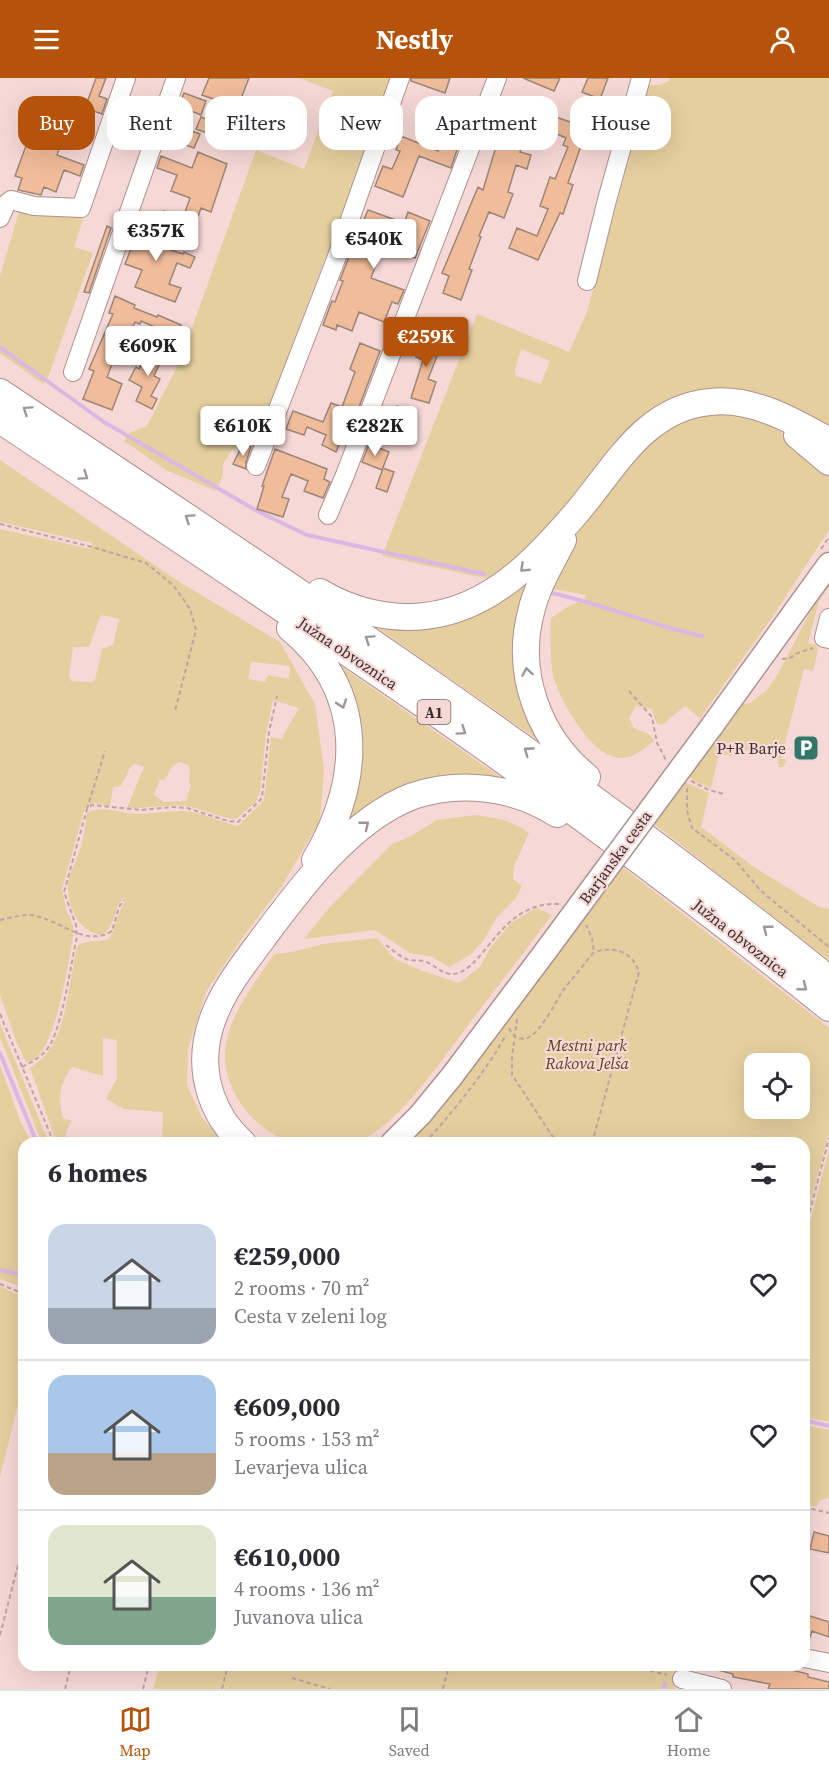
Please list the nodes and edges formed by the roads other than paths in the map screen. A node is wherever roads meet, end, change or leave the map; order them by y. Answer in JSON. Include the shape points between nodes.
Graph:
{"nodes":[{"id":1,"x":126,"y":78,"type":"edge"},
{"id":2,"x":176,"y":78,"type":"edge"},
{"id":3,"x":400,"y":78,"type":"edge"},
{"id":4,"x":497,"y":78,"type":"edge"},
{"id":5,"x":641,"y":78,"type":"edge"},
{"id":6,"x":0,"y":219,"type":"edge"},
{"id":7,"x":587,"y":281,"type":"dead end"},
{"id":8,"x":73,"y":372,"type":"dead end"},
{"id":9,"x":0,"y":392,"type":"edge"},
{"id":10,"x":772,"y":414,"type":"junction"},
{"id":11,"x":0,"y":420,"type":"edge"},
{"id":12,"x":829,"y":441,"type":"edge"},
{"id":13,"x":829,"y":462,"type":"edge"},
{"id":14,"x":256,"y":466,"type":"dead end"},
{"id":15,"x":579,"y":510,"type":"junction"},
{"id":16,"x":328,"y":515,"type":"dead end"},
{"id":17,"x":230,"y":560,"type":"junction"},
{"id":18,"x":829,"y":564,"type":"edge"},
{"id":19,"x":643,"y":835,"type":"junction"},
{"id":20,"x":640,"y":861,"type":"junction"},
{"id":21,"x":295,"y":896,"type":"junction"},
{"id":22,"x":829,"y":978,"type":"edge"},
{"id":23,"x":829,"y":1008,"type":"edge"},
{"id":24,"x":238,"y":1137,"type":"edge"},
{"id":25,"x":398,"y":1137,"type":"edge"},
{"id":26,"x":810,"y":1659,"type":"edge"},
{"id":27,"x":829,"y":1663,"type":"edge"},
{"id":28,"x":682,"y":1678,"type":"edge"},
{"id":29,"x":722,"y":1689,"type":"edge"}],
"edges":[{"from":1,"to":6,"type":"street","via":[[81,208],[34,206],[11,200]]},
{"from":2,"to":8,"type":"street"},
{"from":3,"to":14,"type":"street","via":[[336,260]]},
{"from":4,"to":16,"type":"street"},
{"from":5,"to":7,"type":"street"},
{"from":17,"to":9,"type":"highway","name":"Južna obvoznica","number":"A1","one_way":true},
{"from":10,"to":12,"type":"highway"},
{"from":10,"to":13,"type":"highway"},
{"from":10,"to":15,"type":"highway","via":[[726,401],[698,404],[671,413],[632,442]]},
{"from":11,"to":17,"type":"highway","name":"Južna obvoznica","number":"A1","one_way":true},
{"from":15,"to":17,"type":"highway","one_way":true,"via":[[501,588],[470,605],[430,615],[393,616],[361,609],[325,595],[278,565]]},
{"from":19,"to":15,"type":"highway","one_way":true,"via":[[620,804],[576,769],[555,744],[542,722],[527,676],[525,647],[531,611]]},
{"from":19,"to":17,"type":"highway","name":"Južna obvoznica","number":"A1","one_way":true,"via":[[447,693]]},
{"from":17,"to":20,"type":"highway","name":"Južna obvoznica","number":"A1","one_way":true},
{"from":17,"to":21,"type":"highway","one_way":true,"via":[[261,607],[312,649],[337,690],[348,723],[350,766],[340,807],[327,840]]},
{"from":18,"to":25,"type":"main road","name":"Barjanska cesta","bridge":true,"via":[[545,952],[509,1019]]},
{"from":22,"to":19,"type":"highway","name":"Južna obvoznica","number":"A1","one_way":true},
{"from":21,"to":20,"type":"highway","one_way":true,"via":[[351,837],[381,812],[412,797],[444,789],[481,788],[517,796],[549,809],[596,842]]},
{"from":20,"to":23,"type":"highway","name":"Južna obvoznica","number":"A1","one_way":true},
{"from":21,"to":24,"type":"highway","via":[[227,990],[207,1038],[206,1074],[212,1099]]},
{"from":26,"to":27,"type":"street"},
{"from":28,"to":29,"type":"street"}]}
